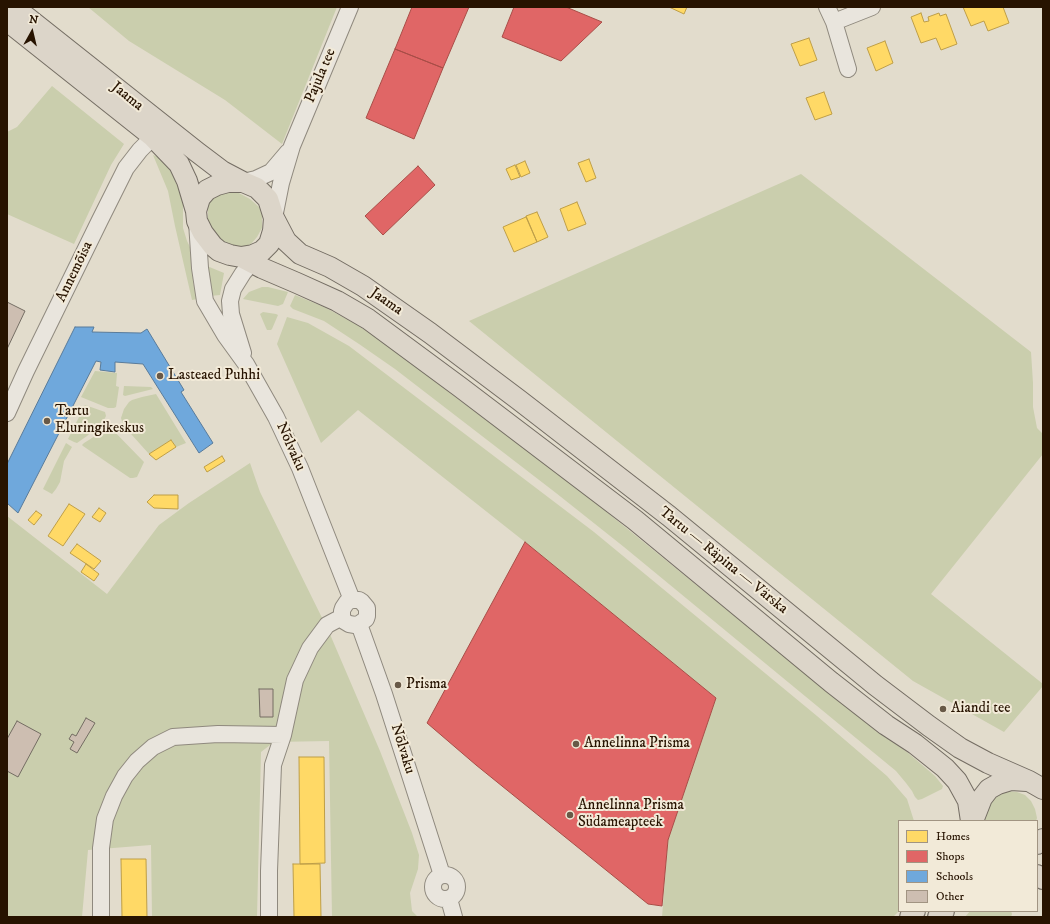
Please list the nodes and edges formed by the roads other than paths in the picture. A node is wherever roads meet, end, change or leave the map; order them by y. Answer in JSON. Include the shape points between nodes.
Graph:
{"nodes":[{"id":1,"x":14,"y":7,"type":"edge"},
{"id":2,"x":350,"y":7,"type":"edge"},
{"id":3,"x":828,"y":7,"type":"edge"},
{"id":4,"x":872,"y":7,"type":"edge"},
{"id":5,"x":7,"y":21,"type":"edge"},
{"id":6,"x":834,"y":22,"type":"junction"},
{"id":7,"x":848,"y":70,"type":"dead end"},
{"id":8,"x":153,"y":137,"type":"junction"},
{"id":9,"x":292,"y":146,"type":"junction"},
{"id":10,"x":243,"y":182,"type":"junction"},
{"id":11,"x":196,"y":216,"type":"junction"},
{"id":12,"x":274,"y":218,"type":"junction"},
{"id":13,"x":251,"y":257,"type":"junction"},
{"id":14,"x":425,"y":329,"type":"joint"},
{"id":15,"x":402,"y":343,"type":"joint"},
{"id":16,"x":246,"y":364,"type":"junction"},
{"id":17,"x":7,"y":413,"type":"edge"},
{"id":18,"x":352,"y":600,"type":"junction"},
{"id":19,"x":342,"y":617,"type":"junction"},
{"id":20,"x":360,"y":624,"type":"junction"},
{"id":21,"x":283,"y":735,"type":"junction"},
{"id":22,"x":1036,"y":785,"type":"edge"},
{"id":23,"x":972,"y":820,"type":"edge"},
{"id":24,"x":972,"y":820,"type":"edge"},
{"id":25,"x":100,"y":917,"type":"edge"},
{"id":26,"x":269,"y":917,"type":"edge"},
{"id":27,"x":454,"y":917,"type":"edge"}],
"edges":[{"from":1,"to":10,"type":"main road","name":"Jaama","via":[[222,171]]},
{"from":2,"to":9,"type":"street","name":"Pajula tee"},
{"from":3,"to":6,"type":"street"},
{"from":4,"to":6,"type":"street"},
{"from":5,"to":8,"type":"main road","name":"Jaama"},
{"from":6,"to":7,"type":"street"},
{"from":8,"to":11,"type":"main road","name":"Jaama","via":[[179,164],[187,181]]},
{"from":8,"to":17,"type":"street","name":"Annemõisa","via":[[126,168]]},
{"from":9,"to":10,"type":"street","via":[[272,172]]},
{"from":9,"to":12,"type":"street"},
{"from":10,"to":11,"type":"main road","via":[[228,182],[206,190],[200,198]]},
{"from":10,"to":12,"type":"main road","via":[[257,188],[268,199]]},
{"from":11,"to":13,"type":"main road","via":[[203,233],[219,251]]},
{"from":11,"to":16,"type":"street","name":"Nõlvaku","via":[[205,301]]},
{"from":12,"to":13,"type":"main road","via":[[269,244]]},
{"from":12,"to":14,"type":"main road","name":"Jaama","via":[[286,241],[300,254],[330,266]]},
{"from":13,"to":15,"type":"main road","name":"Jaama","via":[[337,301]]},
{"from":13,"to":16,"type":"street","name":"Nõlvaku","via":[[233,289],[230,301],[231,314]]},
{"from":14,"to":22,"type":"main road","name":"Tartu — Räpina — Värska","via":[[669,516],[874,685],[960,748]]},
{"from":15,"to":23,"type":"main road","name":"Tartu — Räpina — Värska","via":[[635,520],[831,682],[931,756],[957,781],[968,802]]},
{"from":16,"to":18,"type":"street","name":"Nõlvaku","via":[[276,417],[300,468]]},
{"from":18,"to":19,"type":"street","via":[[343,608]]},
{"from":18,"to":20,"type":"street","via":[[359,600],[367,608],[366,619]]},
{"from":19,"to":20,"type":"street","via":[[349,624]]},
{"from":19,"to":21,"type":"street","via":[[328,625],[310,648],[295,680]]},
{"from":20,"to":27,"type":"street","name":"Nõlvaku","via":[[442,875],[452,877],[457,883],[457,891],[449,899]]},
{"from":21,"to":25,"type":"street","via":[[218,734],[173,737],[153,747],[136,761],[114,796],[105,819],[101,848]]},
{"from":21,"to":26,"type":"street","via":[[273,765],[268,872]]},
{"from":22,"to":24,"type":"main road","via":[[1011,780],[998,784],[989,789],[982,798]]}]}
